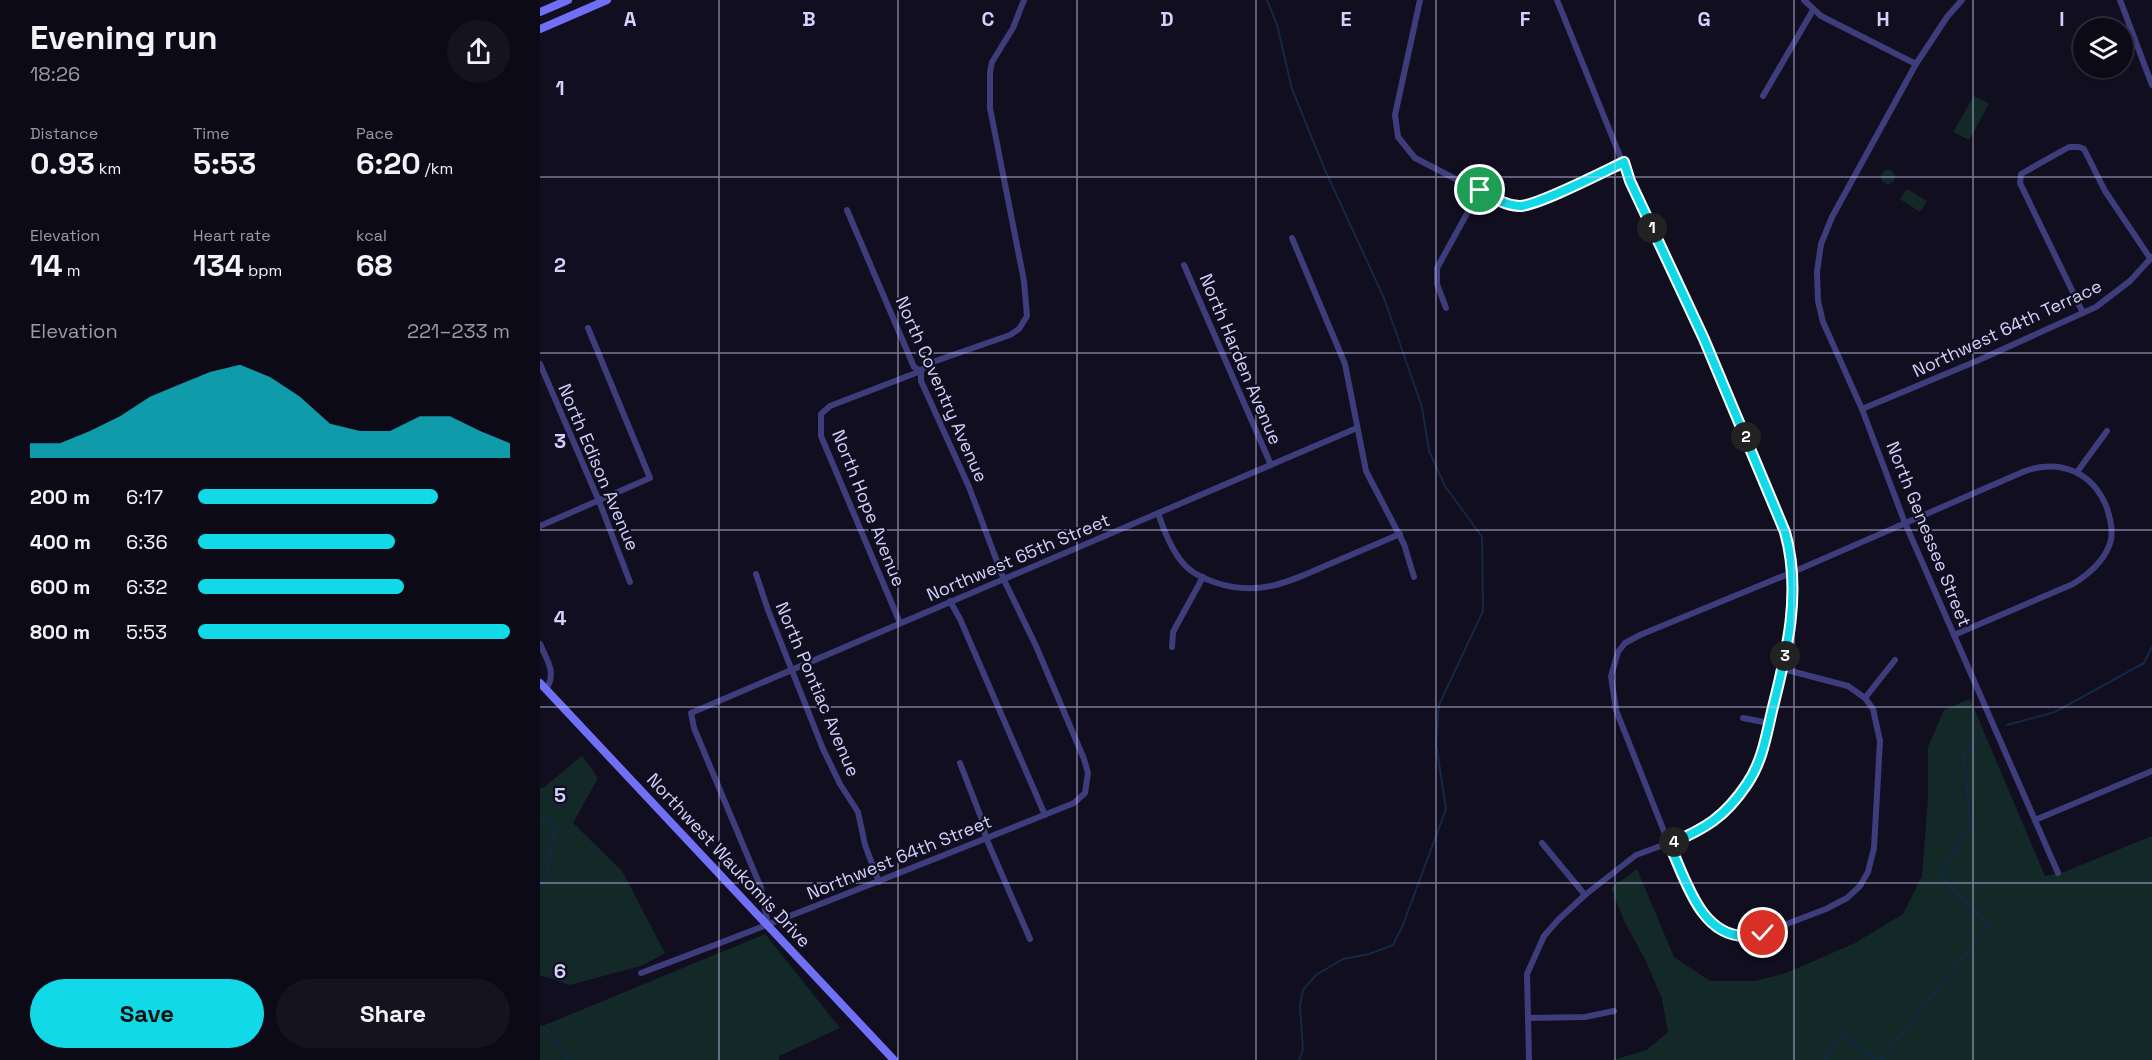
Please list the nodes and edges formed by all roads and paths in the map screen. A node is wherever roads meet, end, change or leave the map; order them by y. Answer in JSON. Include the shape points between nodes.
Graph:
{"nodes":[{"id":1,"x":568,"y":0,"type":"edge"},
{"id":2,"x":607,"y":0,"type":"edge"},
{"id":3,"x":1024,"y":0,"type":"edge"},
{"id":4,"x":1420,"y":0,"type":"edge"},
{"id":5,"x":1557,"y":0,"type":"edge"},
{"id":6,"x":1804,"y":0,"type":"edge"},
{"id":7,"x":1962,"y":0,"type":"edge"},
{"id":8,"x":2120,"y":0,"type":"edge"},
{"id":9,"x":1814,"y":10,"type":"junction"},
{"id":10,"x":540,"y":12,"type":"edge"},
{"id":11,"x":540,"y":29,"type":"edge"},
{"id":12,"x":1916,"y":64,"type":"junction"},
{"id":13,"x":2152,"y":85,"type":"edge"},
{"id":14,"x":1764,"y":96,"type":"dead end"},
{"id":15,"x":1624,"y":162,"type":"junction"},
{"id":16,"x":1480,"y":190,"type":"junction"},
{"id":17,"x":848,"y":210,"type":"dead end"},
{"id":18,"x":1292,"y":238,"type":"dead end"},
{"id":19,"x":2151,"y":257,"type":"edge"},
{"id":20,"x":1184,"y":265,"type":"dead end"},
{"id":21,"x":1446,"y":308,"type":"dead end"},
{"id":22,"x":2083,"y":313,"type":"junction"},
{"id":23,"x":588,"y":328,"type":"dead end"},
{"id":24,"x":540,"y":364,"type":"edge"},
{"id":25,"x":921,"y":371,"type":"junction"},
{"id":26,"x":1862,"y":409,"type":"junction"},
{"id":27,"x":1357,"y":428,"type":"junction"},
{"id":28,"x":2107,"y":430,"type":"dead end"},
{"id":29,"x":1271,"y":465,"type":"junction"},
{"id":30,"x":2077,"y":472,"type":"junction"},
{"id":31,"x":598,"y":501,"type":"junction"},
{"id":32,"x":1158,"y":513,"type":"junction"},
{"id":33,"x":1905,"y":523,"type":"junction"},
{"id":34,"x":540,"y":526,"type":"edge"},
{"id":35,"x":1400,"y":534,"type":"junction"},
{"id":36,"x":1793,"y":572,"type":"junction"},
{"id":37,"x":756,"y":574,"type":"dead end"},
{"id":38,"x":1414,"y":577,"type":"dead end"},
{"id":39,"x":1203,"y":578,"type":"junction"},
{"id":40,"x":1004,"y":580,"type":"junction"},
{"id":41,"x":630,"y":582,"type":"dead end"},
{"id":42,"x":950,"y":602,"type":"junction"},
{"id":43,"x":900,"y":623,"type":"junction"},
{"id":44,"x":1954,"y":635,"type":"junction"},
{"id":45,"x":540,"y":644,"type":"edge"},
{"id":46,"x":1172,"y":647,"type":"dead end"},
{"id":47,"x":1895,"y":660,"type":"dead end"},
{"id":48,"x":1783,"y":669,"type":"junction"},
{"id":49,"x":791,"y":670,"type":"junction"},
{"id":50,"x":543,"y":686,"type":"edge"},
{"id":51,"x":1865,"y":698,"type":"junction"},
{"id":52,"x":1743,"y":718,"type":"dead end"},
{"id":53,"x":1770,"y":723,"type":"junction"},
{"id":54,"x":960,"y":763,"type":"dead end"},
{"id":55,"x":2152,"y":771,"type":"edge"},
{"id":56,"x":1088,"y":780,"type":"joint"},
{"id":57,"x":1045,"y":815,"type":"junction"},
{"id":58,"x":2035,"y":820,"type":"junction"},
{"id":59,"x":986,"y":838,"type":"junction"},
{"id":60,"x":1542,"y":843,"type":"dead end"},
{"id":61,"x":1669,"y":844,"type":"junction"},
{"id":62,"x":2058,"y":873,"type":"dead end"},
{"id":63,"x":879,"y":882,"type":"junction"},
{"id":64,"x":1585,"y":895,"type":"junction"},
{"id":65,"x":768,"y":926,"type":"junction"},
{"id":66,"x":1030,"y":939,"type":"dead end"},
{"id":67,"x":641,"y":973,"type":"dead end"},
{"id":68,"x":1614,"y":1011,"type":"dead end"},
{"id":69,"x":1528,"y":1018,"type":"junction"},
{"id":70,"x":894,"y":1060,"type":"edge"},
{"id":71,"x":1529,"y":1060,"type":"edge"}],
"edges":[{"from":1,"to":10,"type":"main road"},
{"from":2,"to":11,"type":"main road"},
{"from":3,"to":25,"type":"street","via":[[1013,28],[992,62],[990,108],[1024,281],[1027,316],[1010,335],[927,364]]},
{"from":4,"to":16,"type":"street","via":[[1395,115],[1396,131],[1415,158]]},
{"from":5,"to":15,"type":"street"},
{"from":6,"to":9,"type":"street"},
{"from":7,"to":12,"type":"street","name":"North Genessee Street"},
{"from":8,"to":13,"type":"street"},
{"from":9,"to":12,"type":"street"},
{"from":9,"to":14,"type":"street"},
{"from":12,"to":26,"type":"street","name":"North Genessee Street","via":[[1821,243],[1817,291],[1823,322]]},
{"from":15,"to":16,"type":"street","via":[[1521,207],[1504,204]]},
{"from":15,"to":36,"type":"street","via":[[1782,522]]},
{"from":16,"to":21,"type":"street","via":[[1437,268],[1437,284]]},
{"from":17,"to":25,"type":"street","name":"North Coventry Avenue","via":[[914,367]]},
{"from":18,"to":27,"type":"street","via":[[1345,364]]},
{"from":19,"to":22,"type":"street","name":"Northwest 64th Terrace","via":[[2116,293]]},
{"from":19,"to":22,"type":"street","via":[[2105,191],[2084,149],[2069,147],[2021,174],[2020,183]]},
{"from":20,"to":29,"type":"street","name":"North Harden Avenue"},
{"from":22,"to":26,"type":"street","name":"Northwest 64th Terrace"},
{"from":23,"to":31,"type":"street","via":[[650,478]]},
{"from":24,"to":31,"type":"street","name":"North Edison Avenue"},
{"from":25,"to":40,"type":"street","name":"North Coventry Avenue","via":[[921,381],[969,487]]},
{"from":25,"to":43,"type":"street","name":"North Hope Avenue","via":[[830,406],[821,414],[821,436]]},
{"from":26,"to":33,"type":"street","name":"North Genessee Street"},
{"from":27,"to":29,"type":"street","name":"Northwest 65th Street"},
{"from":27,"to":35,"type":"street","via":[[1366,471]]},
{"from":28,"to":30,"type":"street"},
{"from":29,"to":32,"type":"street","name":"Northwest 65th Street"},
{"from":30,"to":33,"type":"street","via":[[2053,466],[2033,468]]},
{"from":30,"to":44,"type":"street","via":[[2094,485],[2111,521],[2110,540],[2102,559],[2073,584]]},
{"from":31,"to":34,"type":"street"},
{"from":31,"to":41,"type":"street","name":"North Edison Avenue"},
{"from":32,"to":39,"type":"street","via":[[1187,568]]},
{"from":32,"to":40,"type":"street","name":"Northwest 65th Street"},
{"from":33,"to":36,"type":"street"},
{"from":33,"to":44,"type":"street","name":"North Genessee Street"},
{"from":35,"to":38,"type":"street"},
{"from":35,"to":39,"type":"street","via":[[1278,585],[1245,589]]},
{"from":36,"to":48,"type":"street","via":[[1792,615]]},
{"from":36,"to":61,"type":"street","via":[[1625,643],[1618,652],[1611,676],[1616,710]]},
{"from":37,"to":49,"type":"street","name":"North Pontiac Avenue"},
{"from":39,"to":46,"type":"street","via":[[1173,632]]},
{"from":40,"to":42,"type":"street","name":"Northwest 65th Street"},
{"from":40,"to":56,"type":"street","name":"North Coventry Avenue","via":[[1084,759]]},
{"from":42,"to":43,"type":"street","name":"Northwest 65th Street"},
{"from":42,"to":57,"type":"street"},
{"from":43,"to":49,"type":"street","name":"Northwest 65th Street"},
{"from":44,"to":58,"type":"street","name":"North Genessee Street"},
{"from":45,"to":50,"type":"street","via":[[552,673],[551,682]]},
{"from":47,"to":51,"type":"street"},
{"from":48,"to":51,"type":"street","via":[[1848,686]]},
{"from":48,"to":53,"type":"street"},
{"from":49,"to":63,"type":"street","name":"North Pontiac Avenue","via":[[823,749],[858,812]]},
{"from":49,"to":65,"type":"street","name":"Northwest 65th Street","via":[[691,713],[761,888]]},
{"from":50,"to":65,"type":"main road","name":"Northwest Waukomis Drive"},
{"from":51,"to":61,"type":"street","via":[[1873,709],[1880,741],[1874,848],[1868,872],[1847,898],[1763,933],[1744,936],[1724,931],[1697,907]]},
{"from":52,"to":53,"type":"street"},
{"from":53,"to":61,"type":"street","via":[[1761,758],[1737,797],[1699,832]]},
{"from":54,"to":59,"type":"street"},
{"from":55,"to":58,"type":"street"},
{"from":56,"to":57,"type":"street","name":"Northwest 64th Street","via":[[1085,793],[1074,803]]},
{"from":57,"to":59,"type":"street","name":"Northwest 64th Street"},
{"from":58,"to":62,"type":"street","name":"North Genessee Street"},
{"from":59,"to":63,"type":"street","name":"Northwest 64th Street"},
{"from":59,"to":66,"type":"street"},
{"from":60,"to":64,"type":"street"},
{"from":61,"to":64,"type":"street","via":[[1636,855]]},
{"from":63,"to":65,"type":"street","name":"Northwest 64th Street"},
{"from":64,"to":69,"type":"street","via":[[1544,936],[1527,974]]},
{"from":65,"to":67,"type":"street","name":"Northwest 64th Street"},
{"from":65,"to":70,"type":"main road","name":"Northwest Waukomis Drive"},
{"from":68,"to":69,"type":"street","via":[[1585,1017]]},
{"from":69,"to":71,"type":"street"}]}
